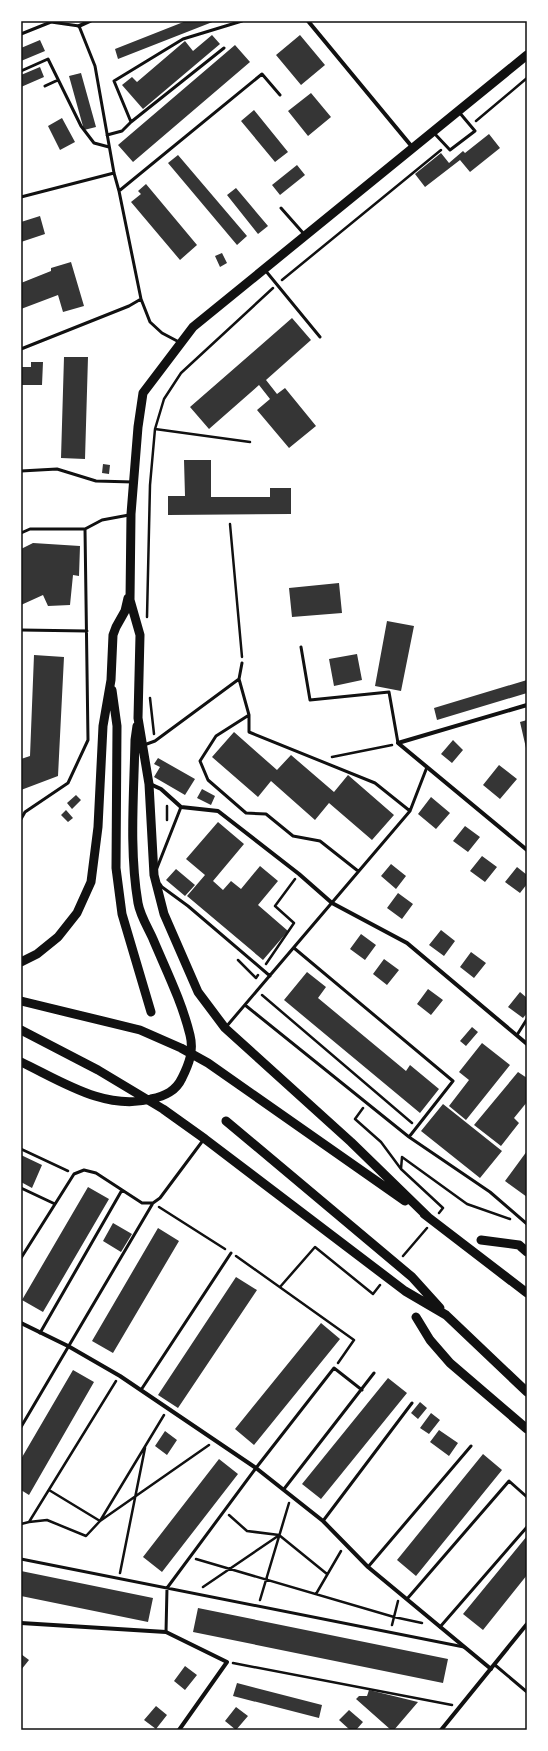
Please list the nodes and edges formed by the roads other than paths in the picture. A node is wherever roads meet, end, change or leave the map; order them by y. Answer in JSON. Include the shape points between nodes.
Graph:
{"nodes":[{"id":1,"x":90,"y":21,"type":"edge"},
{"id":2,"x":242,"y":21,"type":"edge"},
{"id":3,"x":308,"y":21,"type":"edge"},
{"id":4,"x":79,"y":26,"type":"junction"},
{"id":5,"x":21,"y":34,"type":"edge"},
{"id":6,"x":224,"y":48,"type":"dead end"},
{"id":7,"x":527,"y":55,"type":"edge"},
{"id":8,"x":21,"y":70,"type":"edge"},
{"id":9,"x":58,"y":80,"type":"junction"},
{"id":10,"x":45,"y":86,"type":"dead end"},
{"id":11,"x":280,"y":95,"type":"dead end"},
{"id":12,"x":458,"y":111,"type":"junction"},
{"id":13,"x":132,"y":122,"type":"junction"},
{"id":14,"x":433,"y":132,"type":"junction"},
{"id":15,"x":107,"y":135,"type":"junction"},
{"id":16,"x":109,"y":147,"type":"junction"},
{"id":17,"x":412,"y":148,"type":"junction"},
{"id":18,"x":114,"y":173,"type":"junction"},
{"id":19,"x":119,"y":191,"type":"junction"},
{"id":20,"x":21,"y":197,"type":"edge"},
{"id":21,"x":281,"y":208,"type":"dead end"},
{"id":22,"x":305,"y":236,"type":"junction"},
{"id":23,"x":264,"y":269,"type":"junction"},
{"id":24,"x":141,"y":299,"type":"junction"},
{"id":25,"x":320,"y":337,"type":"dead end"},
{"id":26,"x":180,"y":343,"type":"junction"},
{"id":27,"x":21,"y":349,"type":"edge"},
{"id":28,"x":21,"y":471,"type":"edge"},
{"id":29,"x":133,"y":482,"type":"junction"},
{"id":30,"x":130,"y":514,"type":"junction"},
{"id":31,"x":86,"y":529,"type":"junction"},
{"id":32,"x":21,"y":533,"type":"edge"},
{"id":33,"x":129,"y":587,"type":"junction"},
{"id":34,"x":21,"y":630,"type":"edge"},
{"id":35,"x":87,"y":631,"type":"junction"},
{"id":36,"x":301,"y":647,"type":"dead end"},
{"id":37,"x":242,"y":663,"type":"road end"},
{"id":38,"x":239,"y":679,"type":"junction"},
{"id":39,"x":111,"y":680,"type":"junction"},
{"id":40,"x":527,"y":705,"type":"edge"},
{"id":41,"x":249,"y":715,"type":"junction"},
{"id":42,"x":138,"y":718,"type":"junction"},
{"id":43,"x":398,"y":743,"type":"junction"},
{"id":44,"x":143,"y":746,"type":"junction"},
{"id":45,"x":427,"y":767,"type":"junction"},
{"id":46,"x":149,"y":784,"type":"junction"},
{"id":47,"x":181,"y":807,"type":"junction"},
{"id":48,"x":410,"y":812,"type":"junction"},
{"id":49,"x":21,"y":819,"type":"edge"},
{"id":50,"x":527,"y":850,"type":"edge"},
{"id":51,"x":358,"y":871,"type":"junction"},
{"id":52,"x":154,"y":875,"type":"junction"},
{"id":53,"x":332,"y":903,"type":"junction"},
{"id":54,"x":294,"y":948,"type":"junction"},
{"id":55,"x":21,"y":962,"type":"edge"},
{"id":56,"x":270,"y":976,"type":"junction"},
{"id":57,"x":21,"y":1001,"type":"edge"},
{"id":58,"x":245,"y":1006,"type":"junction"},
{"id":59,"x":151,"y":1012,"type":"dead end"},
{"id":60,"x":527,"y":1019,"type":"edge"},
{"id":61,"x":225,"y":1028,"type":"junction"},
{"id":62,"x":21,"y":1030,"type":"edge"},
{"id":63,"x":517,"y":1035,"type":"junction"},
{"id":64,"x":527,"y":1044,"type":"edge"},
{"id":65,"x":21,"y":1062,"type":"edge"},
{"id":66,"x":226,"y":1121,"type":"dead end"},
{"id":67,"x":409,"y":1136,"type":"junction"},
{"id":68,"x":204,"y":1139,"type":"junction"},
{"id":69,"x":21,"y":1188,"type":"edge"},
{"id":70,"x":122,"y":1190,"type":"junction"},
{"id":71,"x":153,"y":1203,"type":"junction"},
{"id":72,"x":56,"y":1204,"type":"junction"},
{"id":73,"x":428,"y":1216,"type":"junction"},
{"id":74,"x":527,"y":1224,"type":"edge"},
{"id":75,"x":481,"y":1240,"type":"dead end"},
{"id":76,"x":527,"y":1252,"type":"edge"},
{"id":77,"x":231,"y":1253,"type":"road end"},
{"id":78,"x":21,"y":1258,"type":"edge"},
{"id":79,"x":527,"y":1293,"type":"edge"},
{"id":80,"x":446,"y":1315,"type":"junction"},
{"id":81,"x":416,"y":1317,"type":"dead end"},
{"id":82,"x":21,"y":1323,"type":"edge"},
{"id":83,"x":40,"y":1333,"type":"junction"},
{"id":84,"x":68,"y":1346,"type":"junction"},
{"id":85,"x":374,"y":1373,"type":"dead end"},
{"id":86,"x":141,"y":1390,"type":"junction"},
{"id":87,"x":362,"y":1390,"type":"junction"},
{"id":88,"x":527,"y":1392,"type":"edge"},
{"id":89,"x":412,"y":1403,"type":"dead end"},
{"id":90,"x":21,"y":1427,"type":"edge"},
{"id":91,"x":527,"y":1429,"type":"edge"},
{"id":92,"x":471,"y":1446,"type":"dead end"},
{"id":93,"x":256,"y":1468,"type":"junction"},
{"id":94,"x":284,"y":1489,"type":"junction"},
{"id":95,"x":527,"y":1497,"type":"edge"},
{"id":96,"x":323,"y":1521,"type":"junction"},
{"id":97,"x":527,"y":1527,"type":"edge"},
{"id":98,"x":21,"y":1559,"type":"edge"},
{"id":99,"x":368,"y":1566,"type":"junction"},
{"id":100,"x":167,"y":1588,"type":"junction"},
{"id":101,"x":407,"y":1599,"type":"junction"},
{"id":102,"x":21,"y":1623,"type":"edge"},
{"id":103,"x":527,"y":1624,"type":"edge"},
{"id":104,"x":440,"y":1627,"type":"junction"},
{"id":105,"x":166,"y":1632,"type":"junction"},
{"id":106,"x":465,"y":1648,"type":"junction"},
{"id":107,"x":495,"y":1665,"type":"junction"},
{"id":108,"x":491,"y":1669,"type":"junction"},
{"id":109,"x":527,"y":1692,"type":"edge"},
{"id":110,"x":179,"y":1730,"type":"edge"},
{"id":111,"x":441,"y":1730,"type":"edge"}],
"edges":[{"from":1,"to":4,"type":"street"},
{"from":2,"to":13,"type":"lane","via":[[183,39],[114,81]]},
{"from":3,"to":17,"type":"street"},
{"from":4,"to":5,"type":"lane","via":[[51,22]]},
{"from":4,"to":15,"type":"lane","via":[[95,66]]},
{"from":6,"to":13,"type":"lane"},
{"from":7,"to":12,"type":"main road"},
{"from":8,"to":9,"type":"lane","via":[[48,59]]},
{"from":9,"to":10,"type":"lane"},
{"from":9,"to":16,"type":"lane","via":[[81,126],[94,142]]},
{"from":11,"to":19,"type":"lane","via":[[262,74]]},
{"from":12,"to":14,"type":"main road"},
{"from":12,"to":14,"type":"lane","via":[[475,131],[450,150]]},
{"from":13,"to":15,"type":"lane","via":[[122,131]]},
{"from":14,"to":17,"type":"main road"},
{"from":15,"to":16,"type":"lane"},
{"from":16,"to":18,"type":"lane"},
{"from":17,"to":22,"type":"main road"},
{"from":18,"to":19,"type":"lane"},
{"from":18,"to":20,"type":"lane"},
{"from":19,"to":24,"type":"lane"},
{"from":21,"to":22,"type":"lane"},
{"from":22,"to":23,"type":"main road"},
{"from":23,"to":25,"type":"lane"},
{"from":23,"to":26,"type":"main road","via":[[193,327]]},
{"from":24,"to":26,"type":"lane","via":[[150,322],[162,333]]},
{"from":24,"to":27,"type":"lane"},
{"from":26,"to":29,"type":"main road","via":[[143,393]]},
{"from":28,"to":29,"type":"lane","via":[[56,469],[96,481]]},
{"from":29,"to":30,"type":"main road"},
{"from":30,"to":31,"type":"lane","via":[[102,520]]},
{"from":30,"to":33,"type":"main road"},
{"from":31,"to":32,"type":"lane","via":[[30,530]]},
{"from":31,"to":35,"type":"lane"},
{"from":33,"to":39,"type":"main road","via":[[125,611],[113,635]]},
{"from":33,"to":42,"type":"main road","via":[[130,606],[140,635]]},
{"from":34,"to":35,"type":"lane"},
{"from":35,"to":49,"type":"lane","via":[[88,740],[68,783],[25,812]]},
{"from":36,"to":43,"type":"lane","via":[[310,700],[389,692]]},
{"from":37,"to":38,"type":"lane"},
{"from":38,"to":41,"type":"lane"},
{"from":38,"to":44,"type":"lane","via":[[155,741]]},
{"from":39,"to":55,"type":"main road","via":[[103,726],[98,827],[91,882],[78,913],[58,938]]},
{"from":39,"to":59,"type":"main road","via":[[117,726],[116,868],[122,914]]},
{"from":40,"to":43,"type":"street"},
{"from":41,"to":48,"type":"lane","via":[[249,732],[375,783]]},
{"from":41,"to":51,"type":"lane","via":[[216,736],[200,761],[208,780],[246,813],[266,814],[293,836],[320,841]]},
{"from":42,"to":44,"type":"main road"},
{"from":42,"to":65,"type":"main road","via":[[135,740],[134,846],[138,904],[191,1036],[192,1051],[189,1065],[179,1085],[164,1096],[142,1102],[118,1102],[92,1095]]},
{"from":43,"to":45,"type":"street"},
{"from":44,"to":46,"type":"main road"},
{"from":45,"to":48,"type":"lane"},
{"from":45,"to":50,"type":"street"},
{"from":46,"to":47,"type":"street","via":[[161,789]]},
{"from":46,"to":52,"type":"main road"},
{"from":47,"to":52,"type":"lane"},
{"from":47,"to":53,"type":"street","via":[[218,811]]},
{"from":48,"to":51,"type":"lane"},
{"from":51,"to":53,"type":"lane"},
{"from":52,"to":56,"type":"lane","via":[[162,887]]},
{"from":52,"to":61,"type":"main road","via":[[164,914],[198,992]]},
{"from":53,"to":54,"type":"lane"},
{"from":53,"to":63,"type":"street","via":[[406,943]]},
{"from":54,"to":56,"type":"lane"},
{"from":54,"to":67,"type":"lane","via":[[453,1081]]},
{"from":56,"to":58,"type":"lane"},
{"from":57,"to":73,"type":"main road","via":[[140,1030],[181,1048],[208,1063]]},
{"from":58,"to":61,"type":"lane"},
{"from":58,"to":67,"type":"lane"},
{"from":60,"to":63,"type":"lane"},
{"from":61,"to":73,"type":"main road"},
{"from":62,"to":68,"type":"main road","via":[[98,1070],[163,1109]]},
{"from":63,"to":64,"type":"street"},
{"from":66,"to":80,"type":"main road","via":[[412,1277]]},
{"from":67,"to":74,"type":"lane","via":[[490,1192]]},
{"from":68,"to":71,"type":"lane","via":[[160,1198]]},
{"from":68,"to":80,"type":"main road","via":[[405,1291]]},
{"from":69,"to":72,"type":"lane"},
{"from":70,"to":71,"type":"lane","via":[[142,1203]]},
{"from":70,"to":72,"type":"lane","via":[[96,1173],[84,1170],[74,1174]]},
{"from":70,"to":83,"type":"lane"},
{"from":71,"to":84,"type":"lane"},
{"from":72,"to":78,"type":"lane"},
{"from":73,"to":79,"type":"main road"},
{"from":75,"to":76,"type":"main road","via":[[519,1245]]},
{"from":77,"to":86,"type":"lane"},
{"from":80,"to":88,"type":"main road"},
{"from":81,"to":91,"type":"main road","via":[[430,1340],[450,1363]]},
{"from":82,"to":83,"type":"street"},
{"from":83,"to":84,"type":"street"},
{"from":84,"to":86,"type":"street"},
{"from":84,"to":90,"type":"lane"},
{"from":85,"to":87,"type":"lane"},
{"from":86,"to":93,"type":"street"},
{"from":87,"to":93,"type":"lane","via":[[334,1368]]},
{"from":87,"to":94,"type":"lane"},
{"from":89,"to":96,"type":"lane"},
{"from":92,"to":99,"type":"lane"},
{"from":93,"to":94,"type":"street"},
{"from":93,"to":100,"type":"lane"},
{"from":94,"to":96,"type":"street"},
{"from":95,"to":101,"type":"lane","via":[[509,1481]]},
{"from":96,"to":99,"type":"street"},
{"from":97,"to":104,"type":"lane"},
{"from":98,"to":100,"type":"lane"},
{"from":99,"to":101,"type":"street"},
{"from":100,"to":105,"type":"lane"},
{"from":100,"to":106,"type":"lane"},
{"from":101,"to":104,"type":"street"},
{"from":102,"to":105,"type":"street"},
{"from":103,"to":107,"type":"street"},
{"from":104,"to":106,"type":"street"},
{"from":105,"to":110,"type":"street","via":[[227,1662]]},
{"from":106,"to":108,"type":"street"},
{"from":107,"to":108,"type":"street"},
{"from":107,"to":109,"type":"lane"},
{"from":108,"to":111,"type":"street"}]}
